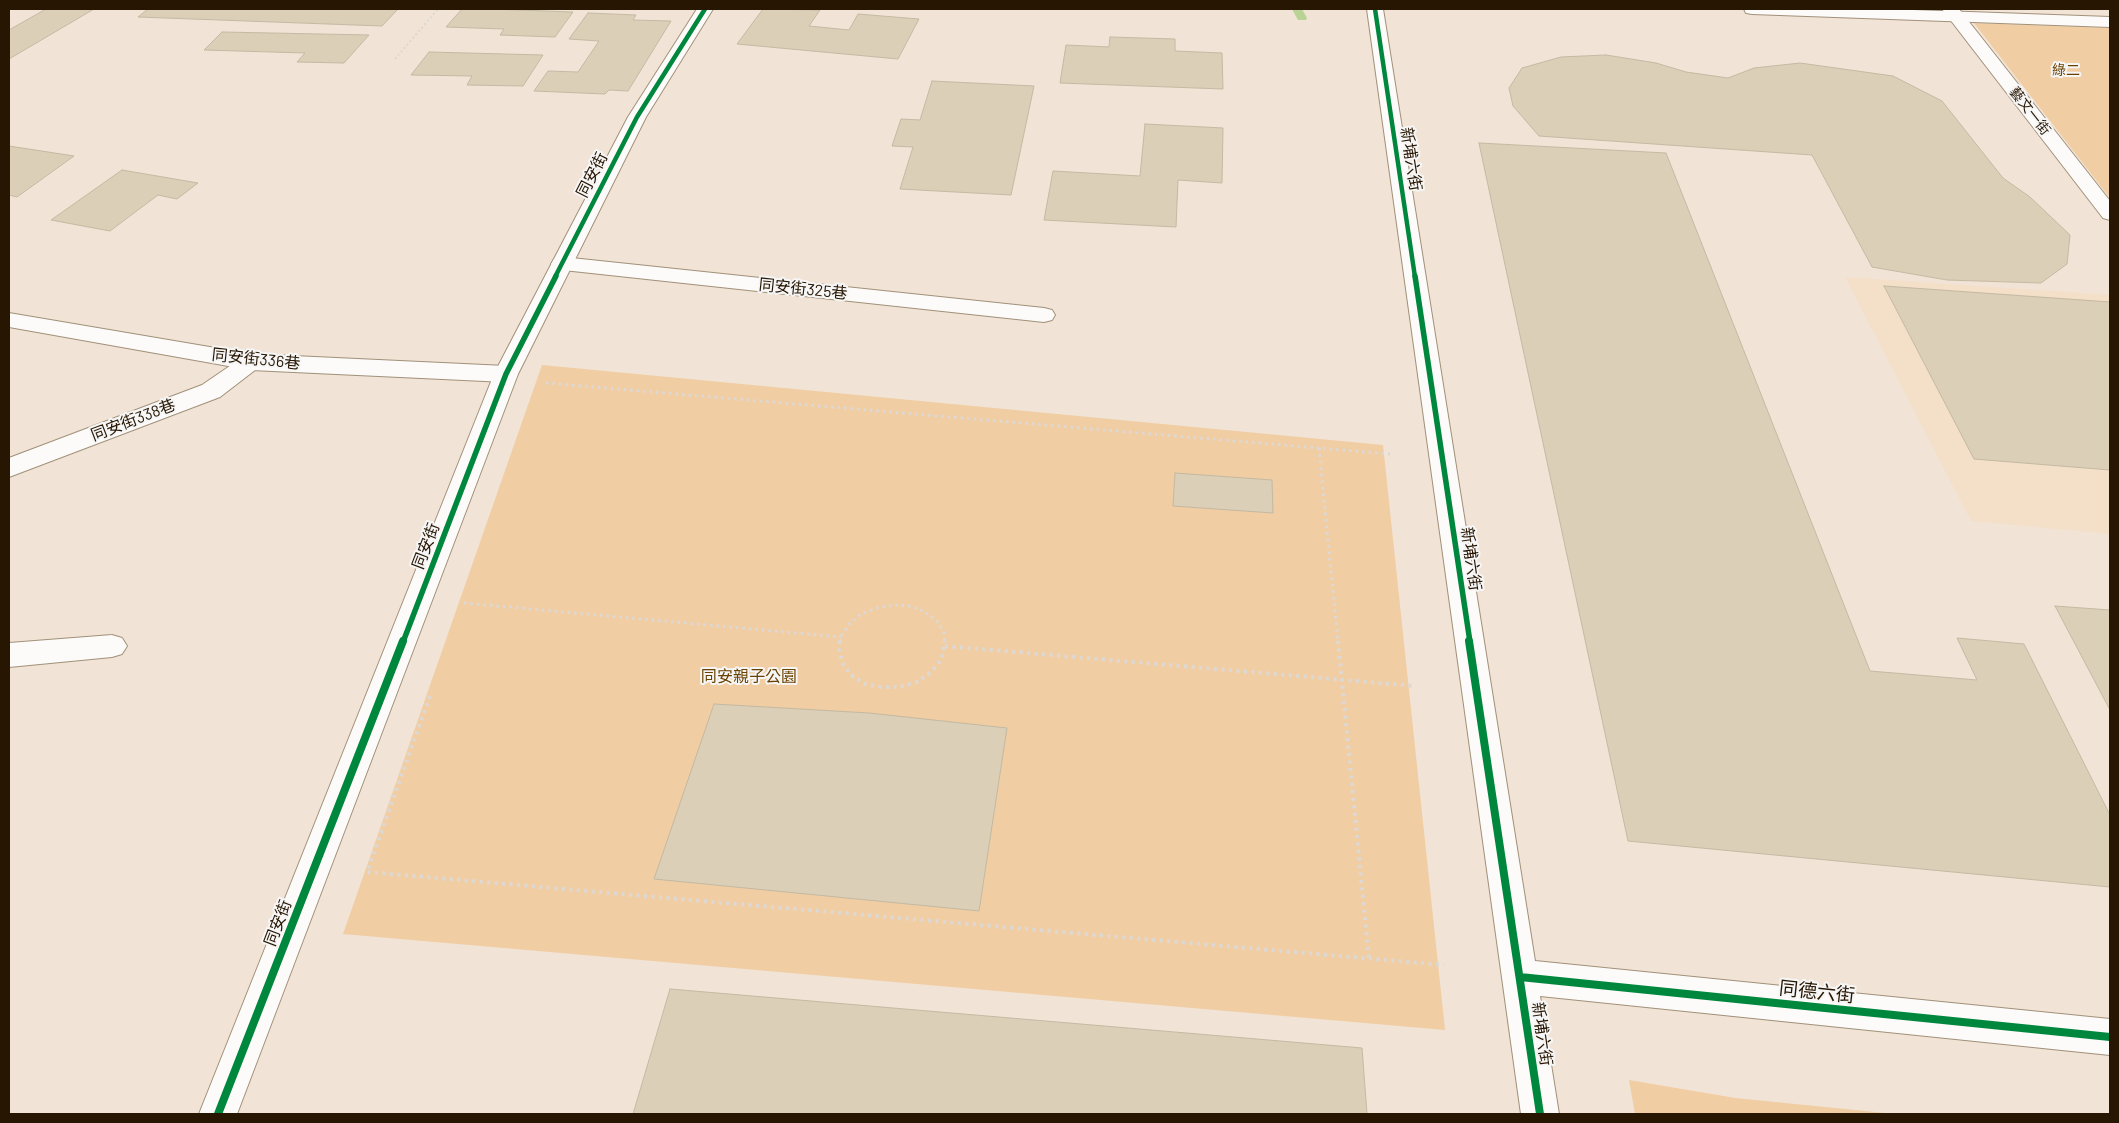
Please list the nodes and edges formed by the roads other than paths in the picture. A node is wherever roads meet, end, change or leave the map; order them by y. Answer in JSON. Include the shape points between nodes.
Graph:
{"nodes":[{"id":1,"x":705,"y":9,"type":"edge"},
{"id":2,"x":1375,"y":9,"type":"edge"},
{"id":3,"x":1752,"y":9,"type":"edge"},
{"id":4,"x":1953,"y":13,"type":"edge"},
{"id":5,"x":2110,"y":22,"type":"edge"},
{"id":6,"x":2110,"y":214,"type":"edge"},
{"id":7,"x":562,"y":264,"type":"junction"},
{"id":8,"x":1044,"y":314,"type":"dead end"},
{"id":9,"x":9,"y":320,"type":"edge"},
{"id":10,"x":250,"y":362,"type":"junction"},
{"id":11,"x":506,"y":374,"type":"junction"},
{"id":12,"x":9,"y":468,"type":"edge"},
{"id":13,"x":112,"y":646,"type":"dead end"},
{"id":14,"x":9,"y":655,"type":"edge"},
{"id":15,"x":1520,"y":977,"type":"junction"},
{"id":16,"x":2110,"y":1037,"type":"edge"},
{"id":17,"x":218,"y":1114,"type":"edge"},
{"id":18,"x":1540,"y":1114,"type":"edge"}],
"edges":[{"from":1,"to":7,"type":"street","name":"同安街","via":[[637,117]]},
{"from":2,"to":15,"type":"street","name":"新埔六街"},
{"from":3,"to":4,"type":"street"},
{"from":4,"to":5,"type":"street"},
{"from":4,"to":6,"type":"street","name":"藝文一街"},
{"from":7,"to":8,"type":"street","name":"同安街325巷"},
{"from":7,"to":11,"type":"street","name":"同安街"},
{"from":9,"to":10,"type":"street","name":"同安街336巷"},
{"from":10,"to":11,"type":"street","name":"同安街336巷"},
{"from":10,"to":12,"type":"street","name":"同安街338巷","via":[[211,391]]},
{"from":11,"to":17,"type":"street","name":"同安街"},
{"from":13,"to":14,"type":"street"},
{"from":15,"to":16,"type":"street","name":"同德六街"},
{"from":15,"to":18,"type":"street","name":"新埔六街"}]}
